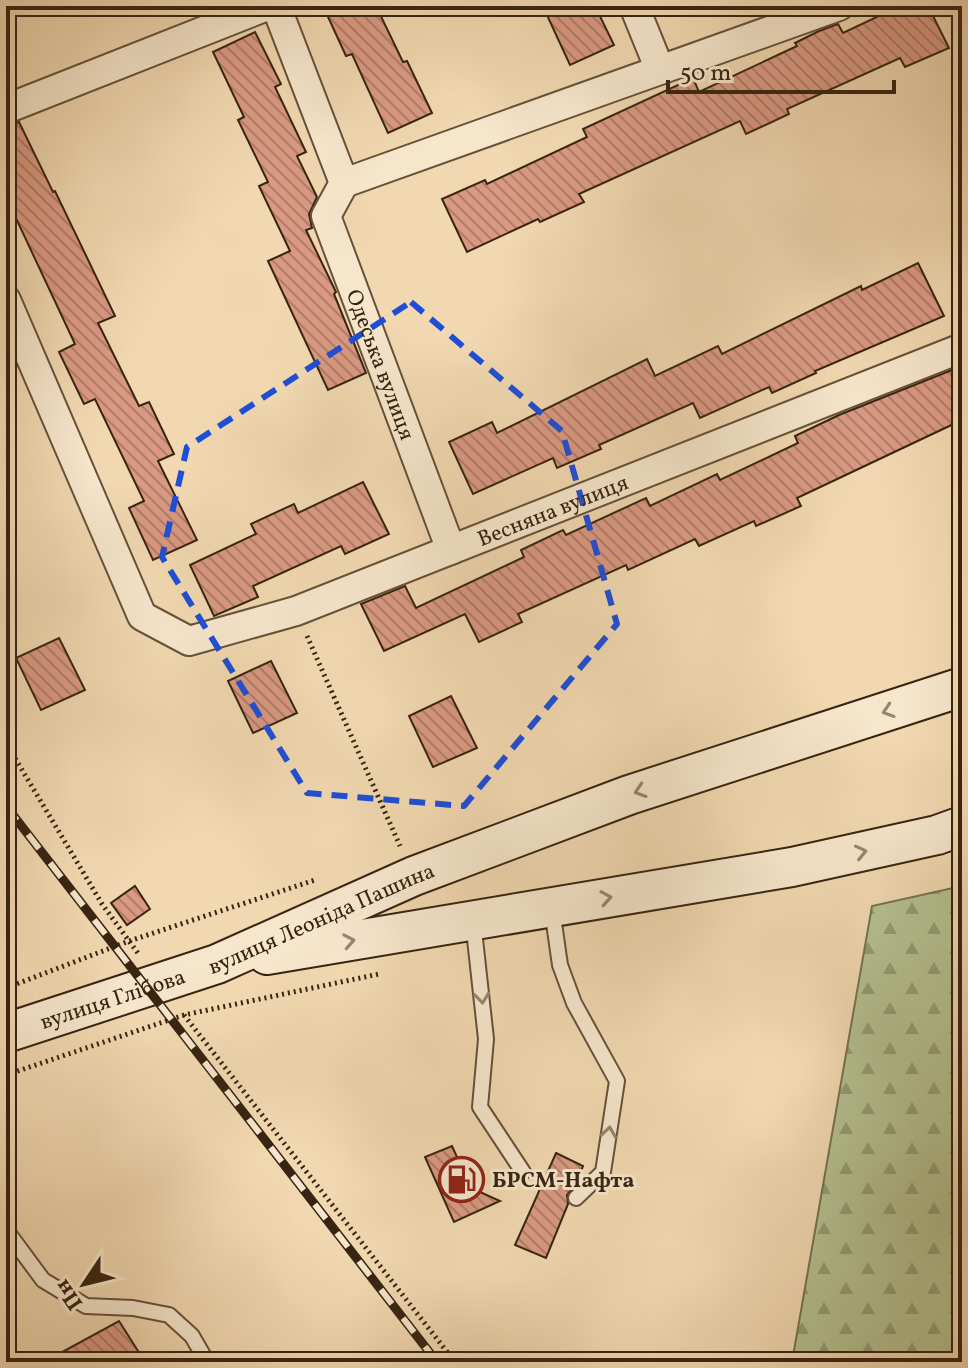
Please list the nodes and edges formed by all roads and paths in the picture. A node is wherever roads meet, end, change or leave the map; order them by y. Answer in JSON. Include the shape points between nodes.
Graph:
{"nodes":[{"id":1,"x":267,"y":6,"type":"edge"},
{"id":2,"x":276,"y":6,"type":"edge"},
{"id":3,"x":634,"y":6,"type":"edge"},
{"id":4,"x":839,"y":6,"type":"edge"},
{"id":5,"x":660,"y":70,"type":"junction"},
{"id":6,"x":6,"y":109,"type":"edge"},
{"id":7,"x":344,"y":183,"type":"junction"},
{"id":8,"x":6,"y":300,"type":"edge"},
{"id":9,"x":962,"y":348,"type":"edge"},
{"id":10,"x":451,"y":550,"type":"junction"},
{"id":11,"x":296,"y":611,"type":"junction"},
{"id":12,"x":962,"y":687,"type":"edge"},
{"id":13,"x":6,"y":743,"type":"edge"},
{"id":14,"x":962,"y":826,"type":"edge"},
{"id":15,"x":414,"y":876,"type":"junction"},
{"id":16,"x":552,"y":906,"type":"junction"},
{"id":17,"x":473,"y":920,"type":"junction"},
{"id":18,"x":217,"y":964,"type":"junction"},
{"id":19,"x":159,"y":983,"type":"junction"},
{"id":20,"x":6,"y":1033,"type":"edge"},
{"id":21,"x":6,"y":1075,"type":"edge"},
{"id":22,"x":523,"y":1172,"type":"dead end"},
{"id":23,"x":576,"y":1198,"type":"dead end"},
{"id":24,"x":6,"y":1230,"type":"edge"},
{"id":25,"x":207,"y":1362,"type":"edge"},
{"id":26,"x":455,"y":1362,"type":"edge"}],
"edges":[{"from":1,"to":6,"type":"street"},
{"from":2,"to":7,"type":"street"},
{"from":3,"to":5,"type":"street"},
{"from":4,"to":5,"type":"street"},
{"from":5,"to":7,"type":"street"},
{"from":7,"to":10,"type":"street","name":"Одеська вулиця","via":[[326,216]]},
{"from":8,"to":11,"type":"street","name":"Весняна вулиця","via":[[142,616],[189,641]]},
{"from":9,"to":10,"type":"street","name":"Весняна вулиця"},
{"from":10,"to":11,"type":"street","name":"Весняна вулиця"},
{"from":11,"to":15,"type":"path"},
{"from":12,"to":15,"type":"main road","name":"вулиця Леоніда Пашина","one_way":true,"via":[[629,795]]},
{"from":13,"to":19,"type":"path","via":[[102,904]]},
{"from":16,"to":14,"type":"main road","name":"вулиця Леоніда Пашина","one_way":true,"via":[[792,867]]},
{"from":15,"to":18,"type":"main road","name":"вулиця Леоніда Пашина"},
{"from":16,"to":17,"type":"main road","name":"вулиця Леоніда Пашина"},
{"from":23,"to":16,"type":"lane","one_way":true,"via":[[603,1172],[617,1081],[569,991]]},
{"from":18,"to":17,"type":"main road","name":"вулиця Леоніда Пашина","one_way":true},
{"from":17,"to":22,"type":"lane","one_way":true,"via":[[486,1039],[480,1107]]},
{"from":18,"to":19,"type":"main road","name":"вулиця Глібова"},
{"from":19,"to":20,"type":"main road","name":"вулиця Глібова"},
{"from":21,"to":26,"type":"path","via":[[184,1015]]},
{"from":24,"to":25,"type":"lane","via":[[43,1280],[86,1306],[169,1315],[192,1336]]}]}
